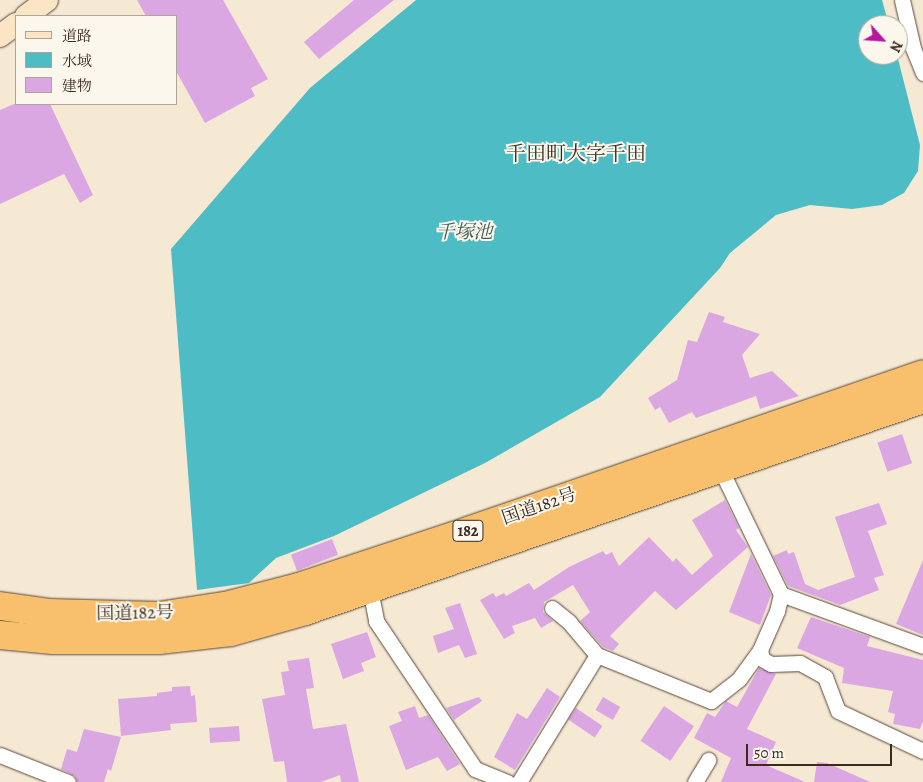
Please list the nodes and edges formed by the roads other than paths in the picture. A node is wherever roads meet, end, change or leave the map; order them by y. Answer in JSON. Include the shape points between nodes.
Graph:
{"nodes":[{"id":1,"x":47,"y":0,"type":"edge"},
{"id":2,"x":902,"y":0,"type":"edge"},
{"id":3,"x":27,"y":15,"type":"edge"},
{"id":4,"x":15,"y":25,"type":"edge"},
{"id":5,"x":0,"y":36,"type":"edge"},
{"id":6,"x":923,"y":73,"type":"edge"},
{"id":7,"x":923,"y":374,"type":"edge"},
{"id":8,"x":923,"y":399,"type":"edge"},
{"id":9,"x":720,"y":468,"type":"junction"},
{"id":10,"x":370,"y":589,"type":"junction"},
{"id":11,"x":781,"y":594,"type":"junction"},
{"id":12,"x":0,"y":606,"type":"edge"},
{"id":13,"x":552,"y":608,"type":"dead end"},
{"id":14,"x":0,"y":635,"type":"edge"},
{"id":15,"x":923,"y":646,"type":"edge"},
{"id":16,"x":760,"y":650,"type":"junction"},
{"id":17,"x":598,"y":655,"type":"junction"},
{"id":18,"x":923,"y":752,"type":"edge"},
{"id":19,"x":0,"y":755,"type":"edge"},
{"id":20,"x":708,"y":760,"type":"dead end"},
{"id":21,"x":68,"y":782,"type":"edge"},
{"id":22,"x":507,"y":782,"type":"edge"},
{"id":23,"x":518,"y":782,"type":"edge"},
{"id":24,"x":695,"y":782,"type":"edge"}],
"edges":[{"from":1,"to":3,"type":"street"},
{"from":2,"to":6,"type":"street","via":[[913,48]]},
{"from":4,"to":5,"type":"street"},
{"from":7,"to":12,"type":"highway","name":"国道182号","number":"182","via":[[468,531],[299,587],[225,606],[158,616],[49,612]]},
{"from":8,"to":9,"type":"highway","name":"国道182号","number":"182"},
{"from":9,"to":10,"type":"highway","name":"国道182号","number":"182"},
{"from":9,"to":11,"type":"street"},
{"from":10,"to":14,"type":"highway","name":"国道182号","number":"182","via":[[231,632],[159,640],[53,640]]},
{"from":10,"to":22,"type":"street","via":[[376,621],[475,769]]},
{"from":11,"to":15,"type":"street"},
{"from":11,"to":16,"type":"street","via":[[778,611]]},
{"from":13,"to":17,"type":"street","via":[[570,622]]},
{"from":16,"to":17,"type":"street","via":[[739,679],[711,701]]},
{"from":16,"to":18,"type":"street","via":[[762,659],[771,664],[800,663],[825,677],[838,711]]},
{"from":17,"to":23,"type":"street"},
{"from":19,"to":21,"type":"street"},
{"from":20,"to":24,"type":"street"}]}
